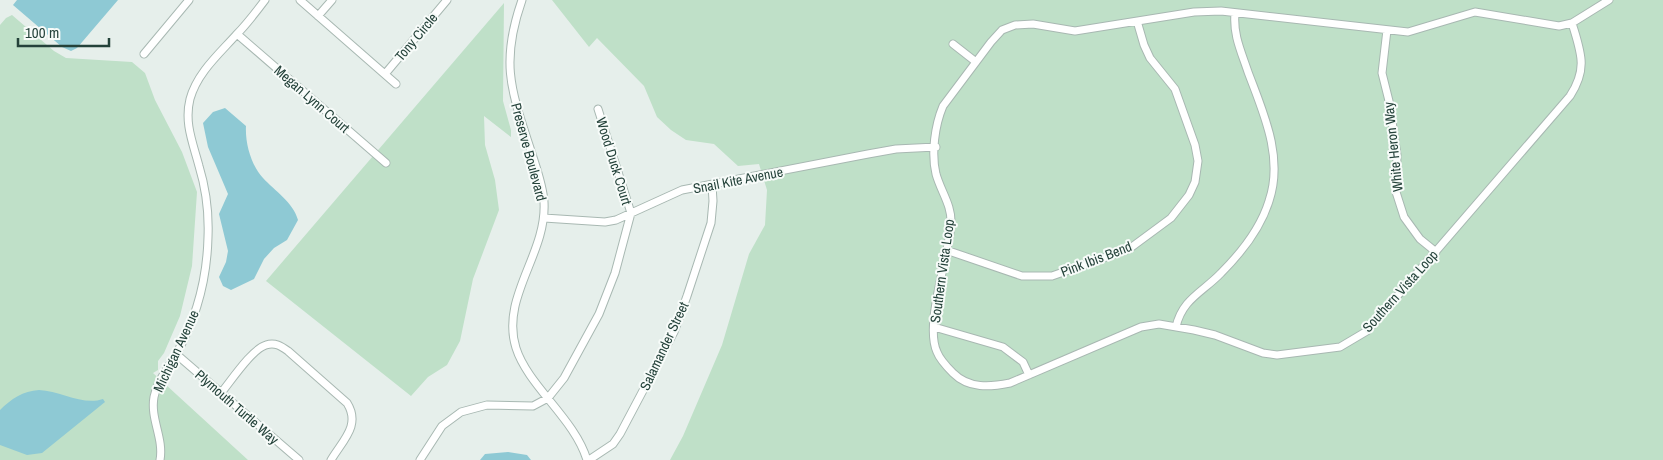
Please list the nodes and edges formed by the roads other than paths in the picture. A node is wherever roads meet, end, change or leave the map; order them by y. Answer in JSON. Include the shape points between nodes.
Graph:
{"nodes":[{"id":1,"x":189,"y":0,"type":"edge"},
{"id":2,"x":265,"y":0,"type":"edge"},
{"id":3,"x":300,"y":0,"type":"edge"},
{"id":4,"x":332,"y":0,"type":"edge"},
{"id":5,"x":447,"y":0,"type":"edge"},
{"id":6,"x":522,"y":0,"type":"edge"},
{"id":7,"x":1610,"y":0,"type":"edge"},
{"id":8,"x":1236,"y":13,"type":"junction"},
{"id":9,"x":318,"y":16,"type":"junction"},
{"id":10,"x":1138,"y":21,"type":"junction"},
{"id":11,"x":1572,"y":23,"type":"junction"},
{"id":12,"x":1387,"y":30,"type":"junction"},
{"id":13,"x":237,"y":34,"type":"junction"},
{"id":14,"x":953,"y":44,"type":"dead end"},
{"id":15,"x":144,"y":54,"type":"dead end"},
{"id":16,"x":976,"y":62,"type":"junction"},
{"id":17,"x":385,"y":74,"type":"junction"},
{"id":18,"x":396,"y":84,"type":"dead end"},
{"id":19,"x":598,"y":109,"type":"dead end"},
{"id":20,"x":936,"y":147,"type":"junction"},
{"id":21,"x":386,"y":163,"type":"dead end"},
{"id":22,"x":712,"y":185,"type":"junction"},
{"id":23,"x":631,"y":213,"type":"junction"},
{"id":24,"x":544,"y":218,"type":"junction"},
{"id":25,"x":946,"y":250,"type":"junction"},
{"id":26,"x":1436,"y":252,"type":"junction"},
{"id":27,"x":934,"y":326,"type":"junction"},
{"id":28,"x":1176,"y":327,"type":"junction"},
{"id":29,"x":176,"y":354,"type":"junction"},
{"id":30,"x":1029,"y":375,"type":"junction"},
{"id":31,"x":221,"y":393,"type":"junction"},
{"id":32,"x":548,"y":398,"type":"junction"},
{"id":33,"x":160,"y":460,"type":"edge"},
{"id":34,"x":299,"y":460,"type":"edge"},
{"id":35,"x":331,"y":460,"type":"edge"},
{"id":36,"x":420,"y":460,"type":"edge"},
{"id":37,"x":588,"y":460,"type":"edge"}],
"edges":[{"from":1,"to":15,"type":"street"},
{"from":2,"to":13,"type":"street","name":"Michigan Avenue"},
{"from":3,"to":9,"type":"street"},
{"from":4,"to":9,"type":"street"},
{"from":5,"to":17,"type":"street","name":"Tony Circle"},
{"from":6,"to":24,"type":"street","name":"Preserve Boulevard","via":[[512,29],[509,78],[539,178]]},
{"from":7,"to":11,"type":"street","name":"Southern Vista Loop"},
{"from":8,"to":10,"type":"street","name":"Southern Vista Loop","via":[[1194,12]]},
{"from":8,"to":12,"type":"street","name":"Southern Vista Loop"},
{"from":8,"to":28,"type":"street","via":[[1236,39],[1268,125],[1274,152],[1270,200],[1255,231],[1236,256],[1221,274],[1183,306]]},
{"from":9,"to":17,"type":"street"},
{"from":10,"to":16,"type":"street","name":"Southern Vista Loop","via":[[1075,31],[1033,24],[1015,25],[1002,30]]},
{"from":10,"to":25,"type":"street","name":"Pink Ibis Bend","via":[[1150,58],[1175,89],[1198,162],[1189,195],[1171,218],[1129,249],[1052,276],[1022,276]]},
{"from":11,"to":12,"type":"street","name":"Southern Vista Loop","via":[[1559,26],[1539,24],[1475,12],[1408,32]]},
{"from":11,"to":26,"type":"street","name":"Southern Vista Loop","via":[[1583,59],[1579,82]]},
{"from":12,"to":26,"type":"street","name":"White Heron Way","via":[[1382,73],[1397,155],[1396,192],[1404,217],[1420,239]]},
{"from":13,"to":21,"type":"street","name":"Megan Lynn Court"},
{"from":13,"to":29,"type":"street","name":"Michigan Avenue","via":[[202,73],[188,110],[189,133],[205,193],[208,236],[204,283]]},
{"from":14,"to":16,"type":"street"},
{"from":16,"to":20,"type":"street","name":"Southern Vista Loop","via":[[943,106],[937,125]]},
{"from":17,"to":18,"type":"street"},
{"from":19,"to":23,"type":"street","name":"Wood Duck Court"},
{"from":20,"to":22,"type":"street","name":"Snail Kite Avenue","via":[[896,149]]},
{"from":20,"to":25,"type":"street","name":"Southern Vista Loop","via":[[936,173],[950,206],[951,224]]},
{"from":22,"to":23,"type":"street","name":"Snail Kite Avenue","via":[[682,190]]},
{"from":22,"to":37,"type":"street","name":"Salamander Street","via":[[711,223],[674,332],[620,434],[613,444]]},
{"from":23,"to":24,"type":"street","name":"Snail Kite Avenue","via":[[605,222]]},
{"from":23,"to":32,"type":"street","via":[[615,272],[599,314],[564,378]]},
{"from":24,"to":32,"type":"street","name":"Preserve Boulevard","via":[[539,245],[513,309],[511,322],[516,350]]},
{"from":25,"to":27,"type":"street","name":"Southern Vista Loop"},
{"from":26,"to":28,"type":"street","name":"Southern Vista Loop","via":[[1367,331],[1340,347],[1277,355],[1215,335]]},
{"from":27,"to":30,"type":"street","via":[[1003,347],[1023,362]]},
{"from":27,"to":30,"type":"street","name":"Southern Vista Loop","via":[[936,351],[957,377],[988,388]]},
{"from":28,"to":30,"type":"street","name":"Southern Vista Loop","via":[[1159,324],[1141,327]]},
{"from":29,"to":31,"type":"street","name":"Plymouth Turtle Way"},
{"from":29,"to":33,"type":"street","name":"Michigan Avenue","via":[[163,373],[154,397]]},
{"from":31,"to":34,"type":"street","name":"Plymouth Turtle Way"},
{"from":31,"to":35,"type":"street","via":[[257,351],[265,345],[279,345],[347,403],[353,413],[348,434]]},
{"from":32,"to":36,"type":"street","via":[[532,406],[487,405],[461,412],[442,426]]},
{"from":32,"to":37,"type":"street","name":"Preserve Boulevard","via":[[574,433]]}]}
